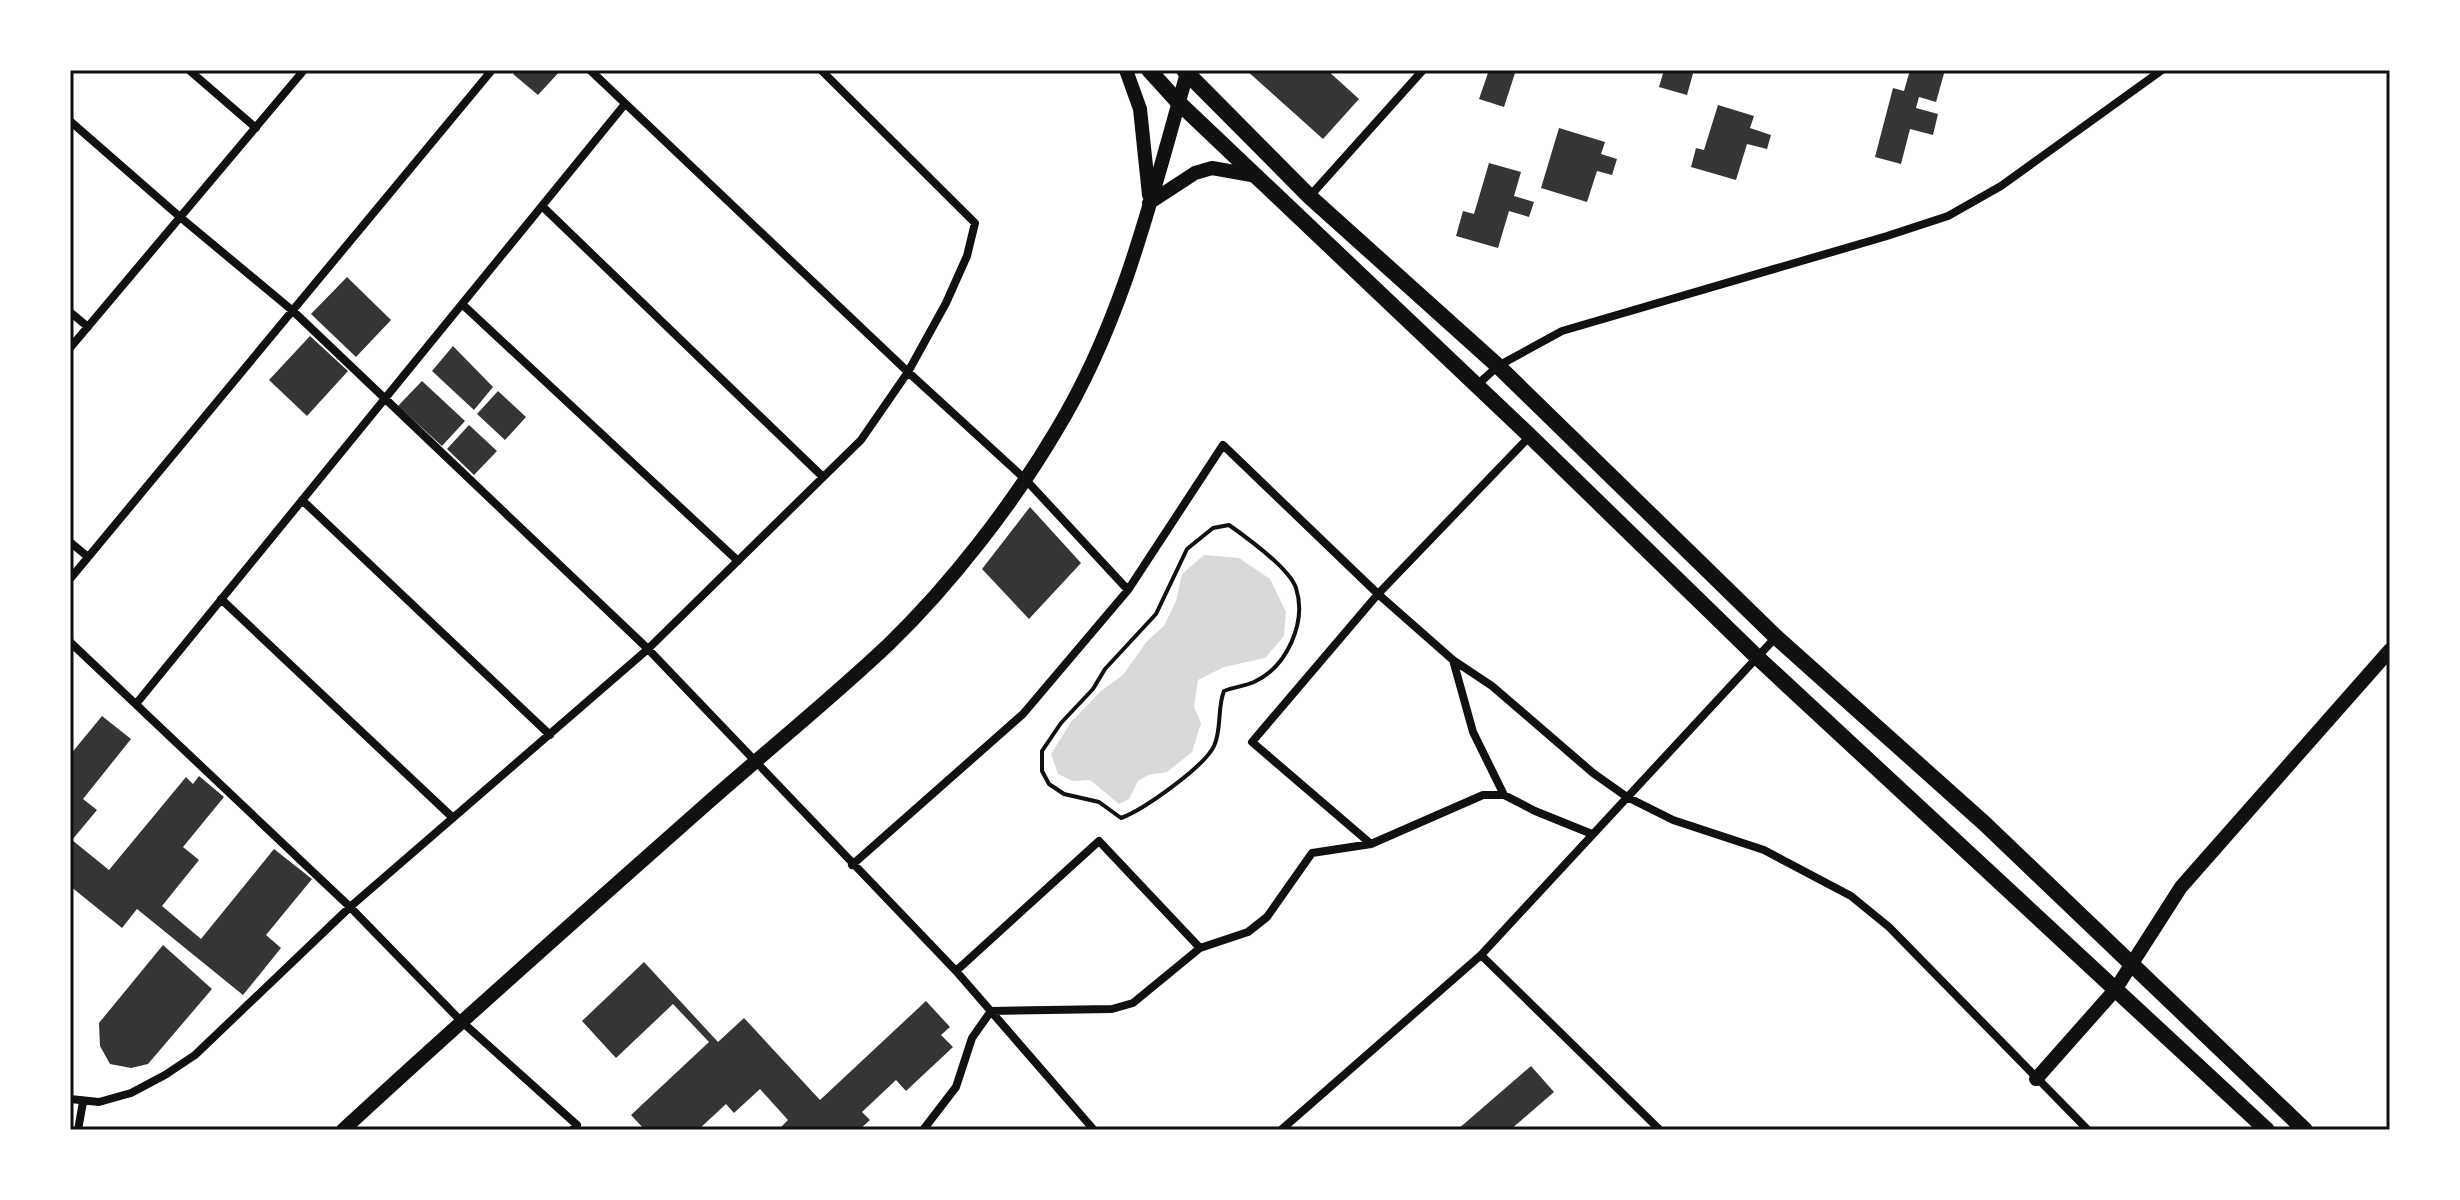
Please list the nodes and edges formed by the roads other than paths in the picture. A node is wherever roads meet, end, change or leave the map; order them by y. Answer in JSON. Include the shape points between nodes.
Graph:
{"nodes":[{"id":1,"x":189,"y":70,"type":"edge"},
{"id":2,"x":304,"y":70,"type":"edge"},
{"id":3,"x":492,"y":70,"type":"edge"},
{"id":4,"x":590,"y":70,"type":"edge"},
{"id":5,"x":821,"y":70,"type":"edge"},
{"id":6,"x":1126,"y":70,"type":"edge"},
{"id":7,"x":1149,"y":70,"type":"edge"},
{"id":8,"x":1423,"y":70,"type":"edge"},
{"id":9,"x":2162,"y":70,"type":"edge"},
{"id":10,"x":1186,"y":71,"type":"edge"},
{"id":11,"x":1178,"y":102,"type":"junction"},
{"id":12,"x":625,"y":104,"type":"junction"},
{"id":13,"x":70,"y":121,"type":"edge"},
{"id":14,"x":256,"y":128,"type":"junction"},
{"id":15,"x":1257,"y":176,"type":"junction"},
{"id":16,"x":1310,"y":197,"type":"junction"},
{"id":17,"x":1149,"y":203,"type":"junction"},
{"id":18,"x":542,"y":206,"type":"junction"},
{"id":19,"x":180,"y":217,"type":"junction"},
{"id":20,"x":462,"y":304,"type":"junction"},
{"id":21,"x":293,"y":311,"type":"junction"},
{"id":22,"x":70,"y":312,"type":"edge"},
{"id":23,"x":88,"y":327,"type":"junction"},
{"id":24,"x":70,"y":348,"type":"edge"},
{"id":25,"x":1498,"y":366,"type":"junction"},
{"id":26,"x":908,"y":372,"type":"junction"},
{"id":27,"x":1477,"y":385,"type":"junction"},
{"id":28,"x":385,"y":398,"type":"junction"},
{"id":29,"x":1530,"y":436,"type":"junction"},
{"id":30,"x":823,"y":477,"type":"junction"},
{"id":31,"x":1026,"y":480,"type":"junction"},
{"id":32,"x":302,"y":500,"type":"junction"},
{"id":33,"x":70,"y":542,"type":"edge"},
{"id":34,"x":88,"y":557,"type":"junction"},
{"id":35,"x":738,"y":561,"type":"junction"},
{"id":36,"x":70,"y":579,"type":"edge"},
{"id":37,"x":1128,"y":590,"type":"junction"},
{"id":38,"x":1378,"y":594,"type":"junction"},
{"id":39,"x":221,"y":599,"type":"junction"},
{"id":40,"x":1776,"y":637,"type":"junction"},
{"id":41,"x":70,"y":642,"type":"edge"},
{"id":42,"x":648,"y":649,"type":"junction"},
{"id":43,"x":2390,"y":650,"type":"edge"},
{"id":44,"x":1757,"y":657,"type":"junction"},
{"id":45,"x":1453,"y":660,"type":"junction"},
{"id":46,"x":136,"y":704,"type":"junction"},
{"id":47,"x":550,"y":735,"type":"junction"},
{"id":48,"x":755,"y":761,"type":"junction"},
{"id":49,"x":1504,"y":795,"type":"junction"},
{"id":50,"x":1627,"y":797,"type":"junction"},
{"id":51,"x":452,"y":817,"type":"junction"},
{"id":52,"x":1592,"y":834,"type":"junction"},
{"id":53,"x":1371,"y":844,"type":"junction"},
{"id":54,"x":852,"y":865,"type":"junction"},
{"id":55,"x":350,"y":907,"type":"junction"},
{"id":56,"x":1200,"y":948,"type":"junction"},
{"id":57,"x":1481,"y":955,"type":"junction"},
{"id":58,"x":2133,"y":965,"type":"junction"},
{"id":59,"x":956,"y":971,"type":"junction"},
{"id":60,"x":2115,"y":990,"type":"junction"},
{"id":61,"x":991,"y":1011,"type":"junction"},
{"id":62,"x":461,"y":1021,"type":"junction"},
{"id":63,"x":2036,"y":1079,"type":"junction"},
{"id":64,"x":70,"y":1099,"type":"edge"},
{"id":65,"x":83,"y":1102,"type":"junction"},
{"id":66,"x":576,"y":1128,"type":"edge"},
{"id":67,"x":78,"y":1130,"type":"edge"},
{"id":68,"x":343,"y":1130,"type":"edge"},
{"id":69,"x":923,"y":1130,"type":"edge"},
{"id":70,"x":1094,"y":1130,"type":"edge"},
{"id":71,"x":1281,"y":1130,"type":"edge"},
{"id":72,"x":1660,"y":1130,"type":"edge"},
{"id":73,"x":2088,"y":1130,"type":"edge"},
{"id":74,"x":2267,"y":1130,"type":"edge"},
{"id":75,"x":2305,"y":1130,"type":"edge"}],
"edges":[{"from":1,"to":14,"type":"street"},
{"from":2,"to":14,"type":"street"},
{"from":3,"to":21,"type":"street"},
{"from":4,"to":12,"type":"street"},
{"from":5,"to":26,"type":"street","via":[[975,223],[967,256]]},
{"from":6,"to":17,"type":"street","via":[[1140,109]]},
{"from":7,"to":11,"type":"main road"},
{"from":8,"to":16,"type":"street"},
{"from":9,"to":25,"type":"street","via":[[2001,186],[1948,216],[1562,331]]},
{"from":10,"to":11,"type":"street"},
{"from":10,"to":16,"type":"main road"},
{"from":11,"to":15,"type":"main road"},
{"from":11,"to":17,"type":"street"},
{"from":12,"to":18,"type":"street"},
{"from":12,"to":26,"type":"street"},
{"from":13,"to":19,"type":"street"},
{"from":14,"to":19,"type":"street"},
{"from":15,"to":17,"type":"street","via":[[1212,168]]},
{"from":15,"to":27,"type":"main road"},
{"from":16,"to":25,"type":"main road"},
{"from":17,"to":31,"type":"street","via":[[1132,266],[1100,347]]},
{"from":18,"to":20,"type":"street"},
{"from":18,"to":30,"type":"street"},
{"from":19,"to":21,"type":"street"},
{"from":19,"to":23,"type":"street"},
{"from":20,"to":28,"type":"street"},
{"from":20,"to":35,"type":"street"},
{"from":21,"to":28,"type":"street"},
{"from":21,"to":34,"type":"street"},
{"from":22,"to":23,"type":"street"},
{"from":23,"to":24,"type":"street"},
{"from":25,"to":27,"type":"street"},
{"from":25,"to":40,"type":"main road"},
{"from":26,"to":30,"type":"street","via":[[861,440]]},
{"from":26,"to":31,"type":"street"},
{"from":27,"to":29,"type":"main road"},
{"from":28,"to":32,"type":"street"},
{"from":28,"to":42,"type":"street"},
{"from":29,"to":38,"type":"street"},
{"from":29,"to":44,"type":"main road"},
{"from":30,"to":35,"type":"street"},
{"from":31,"to":37,"type":"street"},
{"from":31,"to":48,"type":"street","via":[[955,571],[889,643]]},
{"from":32,"to":39,"type":"street"},
{"from":32,"to":47,"type":"street"},
{"from":33,"to":34,"type":"street"},
{"from":34,"to":36,"type":"street"},
{"from":35,"to":42,"type":"street"},
{"from":37,"to":38,"type":"street","via":[[1223,445]]},
{"from":37,"to":54,"type":"street","via":[[1023,714]]},
{"from":38,"to":45,"type":"street"},
{"from":38,"to":53,"type":"street","via":[[1252,742]]},
{"from":39,"to":46,"type":"street"},
{"from":39,"to":51,"type":"street"},
{"from":40,"to":44,"type":"street"},
{"from":40,"to":58,"type":"main road"},
{"from":41,"to":46,"type":"street"},
{"from":42,"to":47,"type":"street"},
{"from":42,"to":48,"type":"street"},
{"from":43,"to":58,"type":"street","via":[[2181,887]]},
{"from":44,"to":50,"type":"street"},
{"from":44,"to":60,"type":"main road"},
{"from":45,"to":49,"type":"street","via":[[1473,732]]},
{"from":45,"to":50,"type":"street"},
{"from":46,"to":55,"type":"street"},
{"from":47,"to":51,"type":"street"},
{"from":48,"to":54,"type":"street"},
{"from":48,"to":62,"type":"street"},
{"from":49,"to":52,"type":"street"},
{"from":49,"to":53,"type":"street","via":[[1483,795]]},
{"from":50,"to":52,"type":"street"},
{"from":50,"to":63,"type":"street","via":[[1673,820],[1764,850],[1851,896],[1889,927]]},
{"from":51,"to":55,"type":"street"},
{"from":52,"to":57,"type":"street"},
{"from":53,"to":56,"type":"street","via":[[1312,853],[1267,917],[1248,932]]},
{"from":54,"to":59,"type":"street"},
{"from":55,"to":62,"type":"street"},
{"from":55,"to":65,"type":"street","via":[[195,1055],[131,1093]]},
{"from":56,"to":59,"type":"street","via":[[1099,841]]},
{"from":56,"to":61,"type":"street","via":[[1133,1003],[1112,1009]]},
{"from":57,"to":71,"type":"street"},
{"from":57,"to":72,"type":"street"},
{"from":58,"to":60,"type":"street"},
{"from":58,"to":75,"type":"main road"},
{"from":59,"to":61,"type":"street"},
{"from":60,"to":63,"type":"street"},
{"from":60,"to":74,"type":"main road"},
{"from":61,"to":69,"type":"street","via":[[972,1038],[956,1087]]},
{"from":61,"to":70,"type":"street"},
{"from":62,"to":66,"type":"street"},
{"from":62,"to":68,"type":"street"},
{"from":63,"to":73,"type":"street"},
{"from":64,"to":65,"type":"street"},
{"from":65,"to":67,"type":"street"}]}
